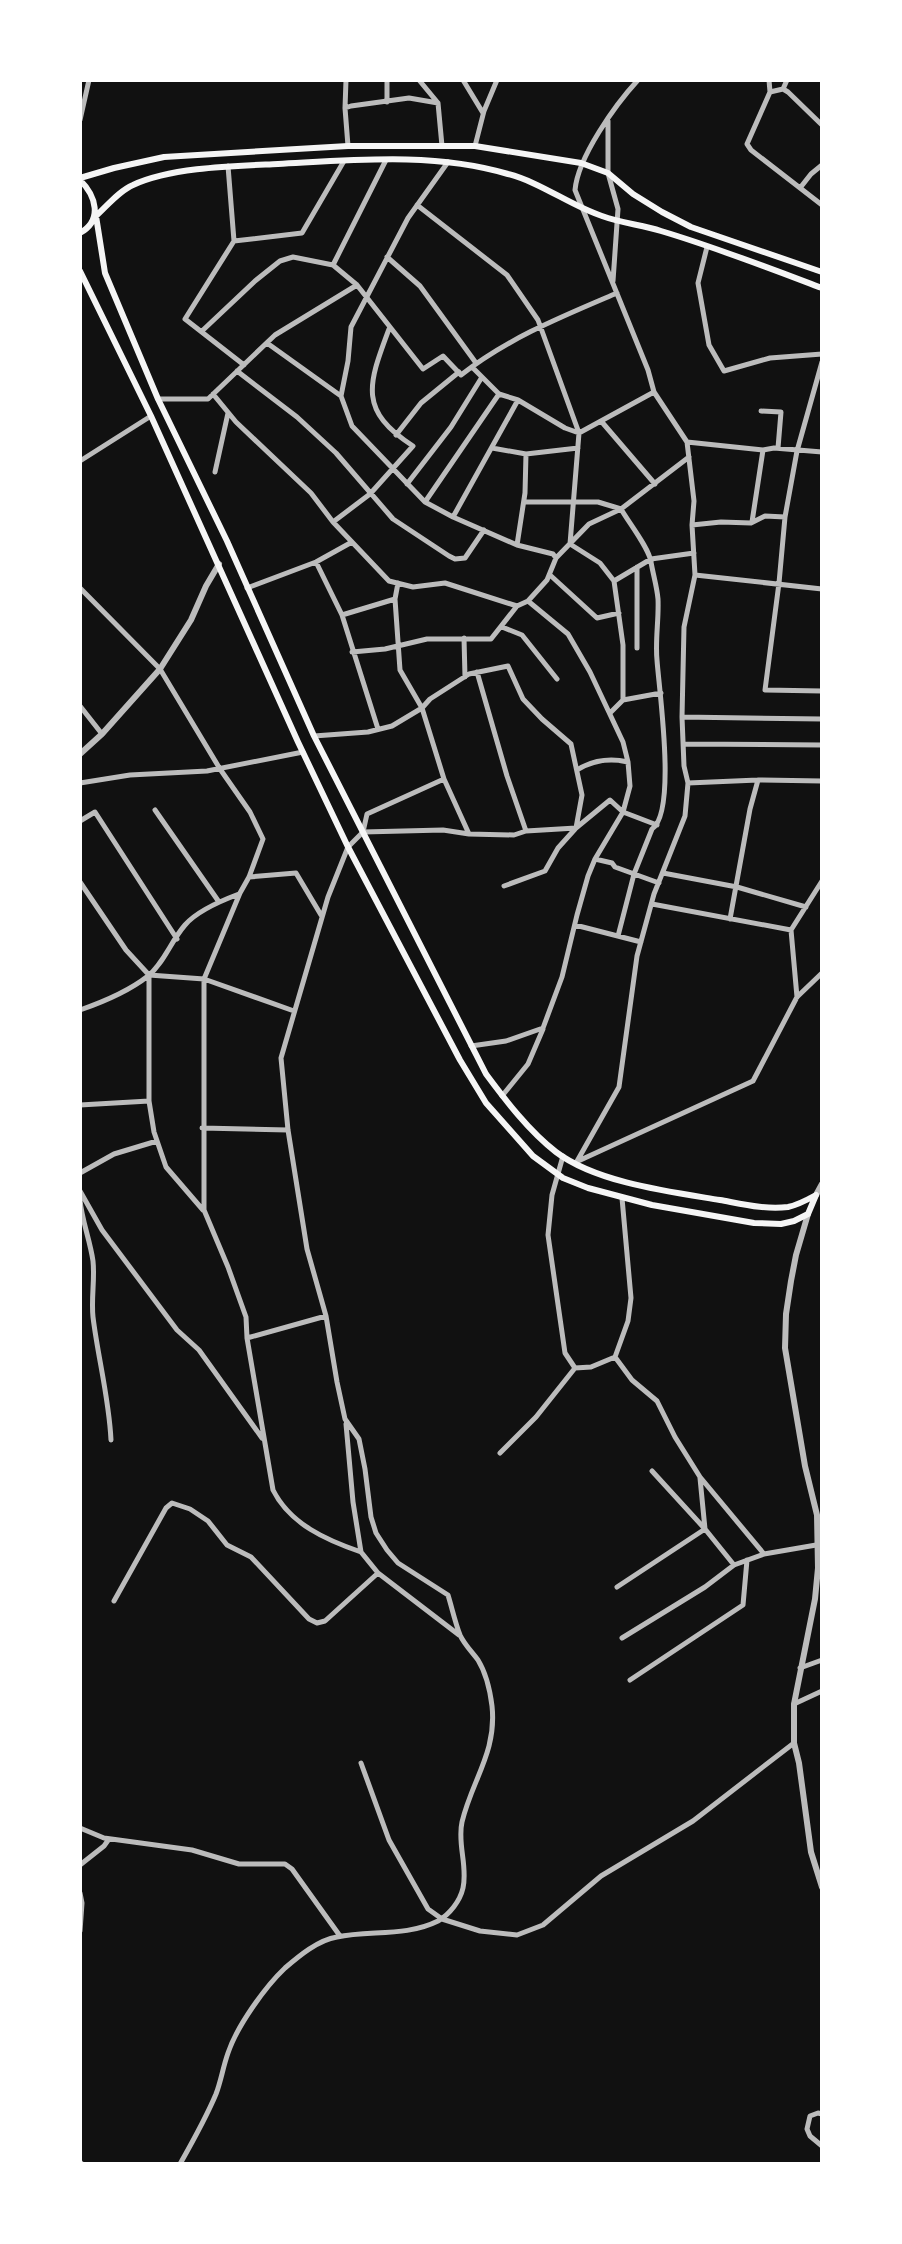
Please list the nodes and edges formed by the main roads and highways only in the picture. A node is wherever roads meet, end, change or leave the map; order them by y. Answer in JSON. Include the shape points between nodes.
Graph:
{"nodes":[{"id":1,"x":80,"y":179,"type":"edge"},
{"id":2,"x":96,"y":216,"type":"junction"},
{"id":3,"x":80,"y":233,"type":"edge"},
{"id":4,"x":80,"y":271,"type":"edge"},
{"id":5,"x":822,"y":272,"type":"edge"},
{"id":6,"x":822,"y":288,"type":"edge"}],
"edges":[{"from":1,"to":2,"type":"main road","via":[[94,200]]},
{"from":1,"to":5,"type":"main road","via":[[164,157],[348,146],[475,146],[581,163],[608,173],[691,227]]},
{"from":2,"to":3,"type":"main road"},
{"from":2,"to":4,"type":"main road","via":[[105,273],[158,399],[314,736],[486,1074],[523,1120],[556,1152],[576,1163],[629,1182],[738,1203],[788,1207],[816,1195],[808,1214],[781,1224],[754,1223],[588,1188],[533,1156],[486,1103],[348,847]]},
{"from":2,"to":6,"type":"main road","via":[[133,185],[169,174],[344,161],[448,162],[508,174],[582,209],[662,231]]}]}
